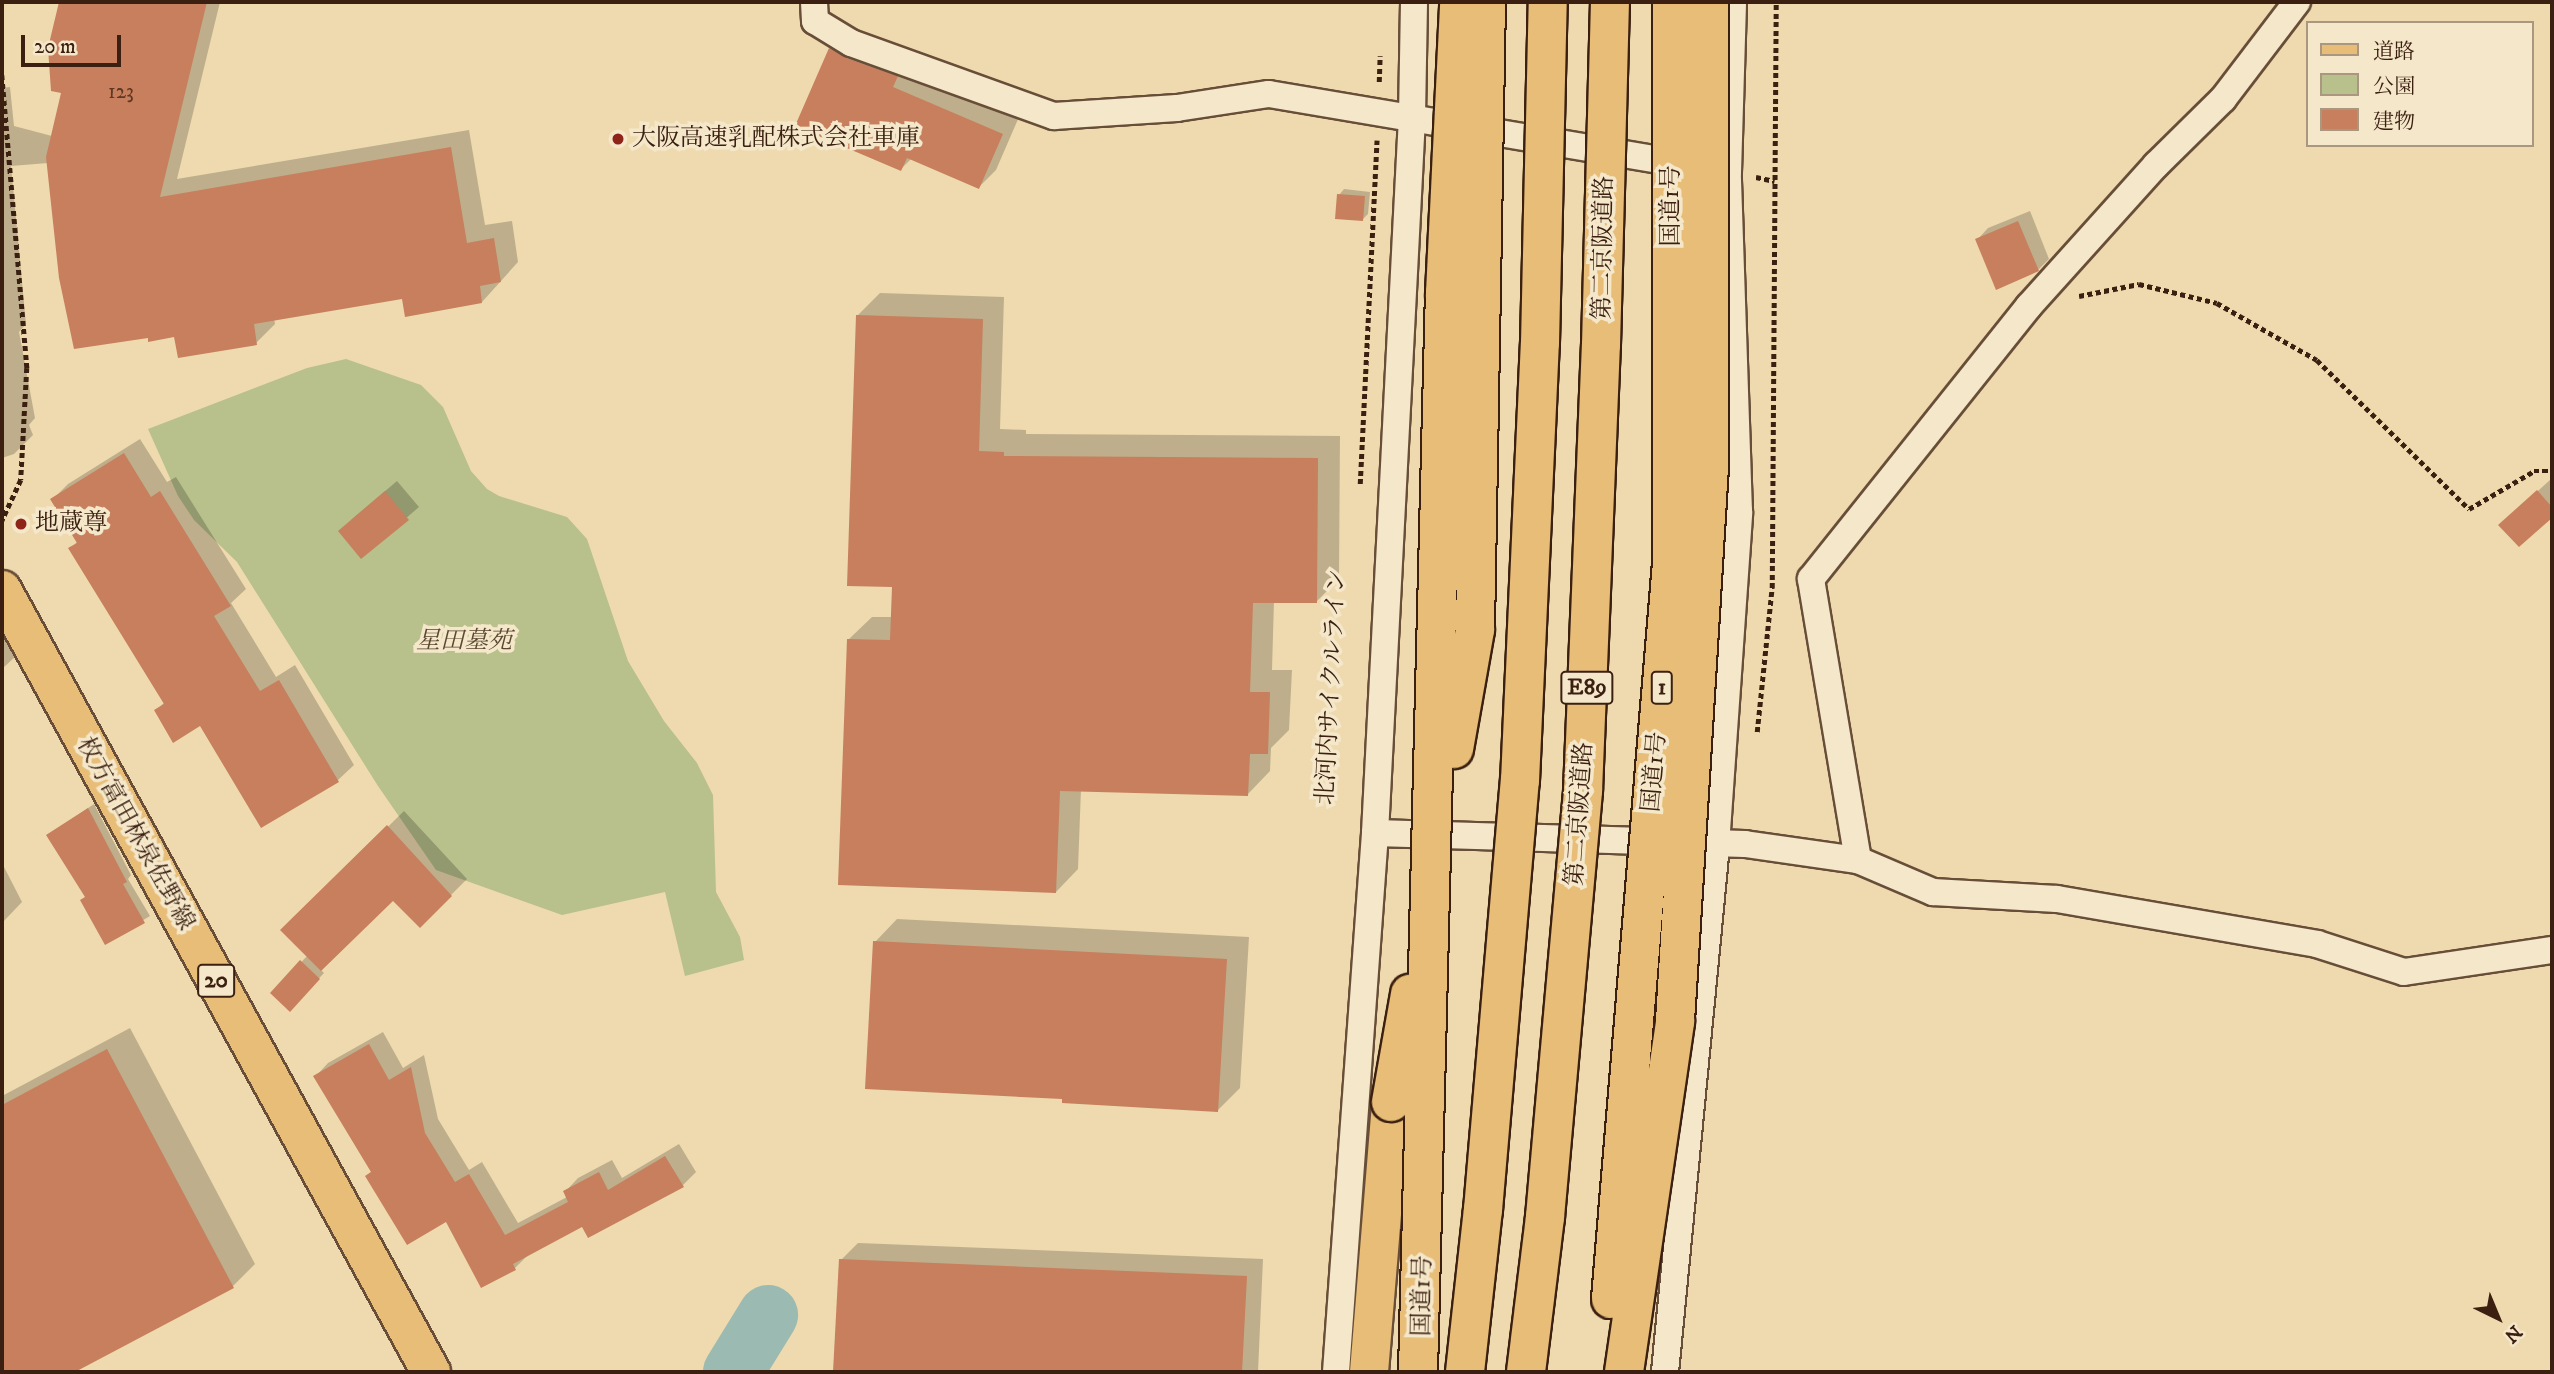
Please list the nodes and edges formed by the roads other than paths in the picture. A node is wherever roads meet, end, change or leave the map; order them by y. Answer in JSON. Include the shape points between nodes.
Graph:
{"nodes":[{"id":1,"x":814,"y":2,"type":"edge"},
{"id":2,"x":1414,"y":2,"type":"edge"},
{"id":3,"x":1459,"y":2,"type":"edge"},
{"id":4,"x":1486,"y":2,"type":"edge"},
{"id":5,"x":1548,"y":2,"type":"edge"},
{"id":6,"x":1610,"y":2,"type":"edge"},
{"id":7,"x":1672,"y":2,"type":"edge"},
{"id":8,"x":1709,"y":2,"type":"edge"},
{"id":9,"x":1733,"y":2,"type":"edge"},
{"id":10,"x":2297,"y":2,"type":"edge"},
{"id":11,"x":1412,"y":117,"type":"junction"},
{"id":12,"x":1728,"y":172,"type":"junction"},
{"id":13,"x":2,"y":590,"type":"edge"},
{"id":14,"x":1375,"y":832,"type":"junction"},
{"id":15,"x":1716,"y":845,"type":"junction"},
{"id":16,"x":1858,"y":860,"type":"junction"},
{"id":17,"x":2552,"y":950,"type":"edge"},
{"id":18,"x":431,"y":1372,"type":"edge"},
{"id":19,"x":1336,"y":1372,"type":"edge"},
{"id":20,"x":1369,"y":1372,"type":"edge"},
{"id":21,"x":1419,"y":1372,"type":"edge"},
{"id":22,"x":1465,"y":1372,"type":"edge"},
{"id":23,"x":1527,"y":1372,"type":"edge"},
{"id":24,"x":1600,"y":1372,"type":"edge"},
{"id":25,"x":1624,"y":1372,"type":"edge"},
{"id":26,"x":1665,"y":1372,"type":"edge"}],
"edges":[{"from":1,"to":11,"type":"street","via":[[815,21],[851,43],[1054,116],[1177,108],[1269,94]]},
{"from":2,"to":11,"type":"street"},
{"from":3,"to":21,"type":"main road","name":"国道1号","bridge":true,"via":[[1446,293]]},
{"from":4,"to":20,"type":"main road","bridge":true,"via":[[1475,630],[1391,1102]]},
{"from":5,"to":22,"type":"main road","number":"E89","bridge":true,"via":[[1540,343],[1520,781]]},
{"from":6,"to":23,"type":"main road","name":"第二京阪道路","number":"E89","bridge":true,"via":[[1583,790]]},
{"from":7,"to":24,"type":"main road","name":"国道1号","number":"1","bridge":true,"via":[[1672,564],[1610,1311]]},
{"from":8,"to":25,"type":"main road","bridge":true,"via":[[1709,467],[1676,1007]]},
{"from":9,"to":12,"type":"street"},
{"from":10,"to":16,"type":"street","via":[[2223,99],[2156,165],[2029,306],[1811,579]]},
{"from":11,"to":12,"type":"street"},
{"from":11,"to":14,"type":"street"},
{"from":12,"to":15,"type":"street","via":[[1739,512]]},
{"from":13,"to":18,"type":"main road","name":"枚方富田林泉佐野線","number":"20"},
{"from":14,"to":15,"type":"street"},
{"from":14,"to":19,"type":"street"},
{"from":15,"to":16,"type":"street","via":[[1745,844]]},
{"from":15,"to":26,"type":"street"},
{"from":16,"to":17,"type":"street","via":[[1933,892],[2084,904],[2317,944],[2404,972]]}]}
